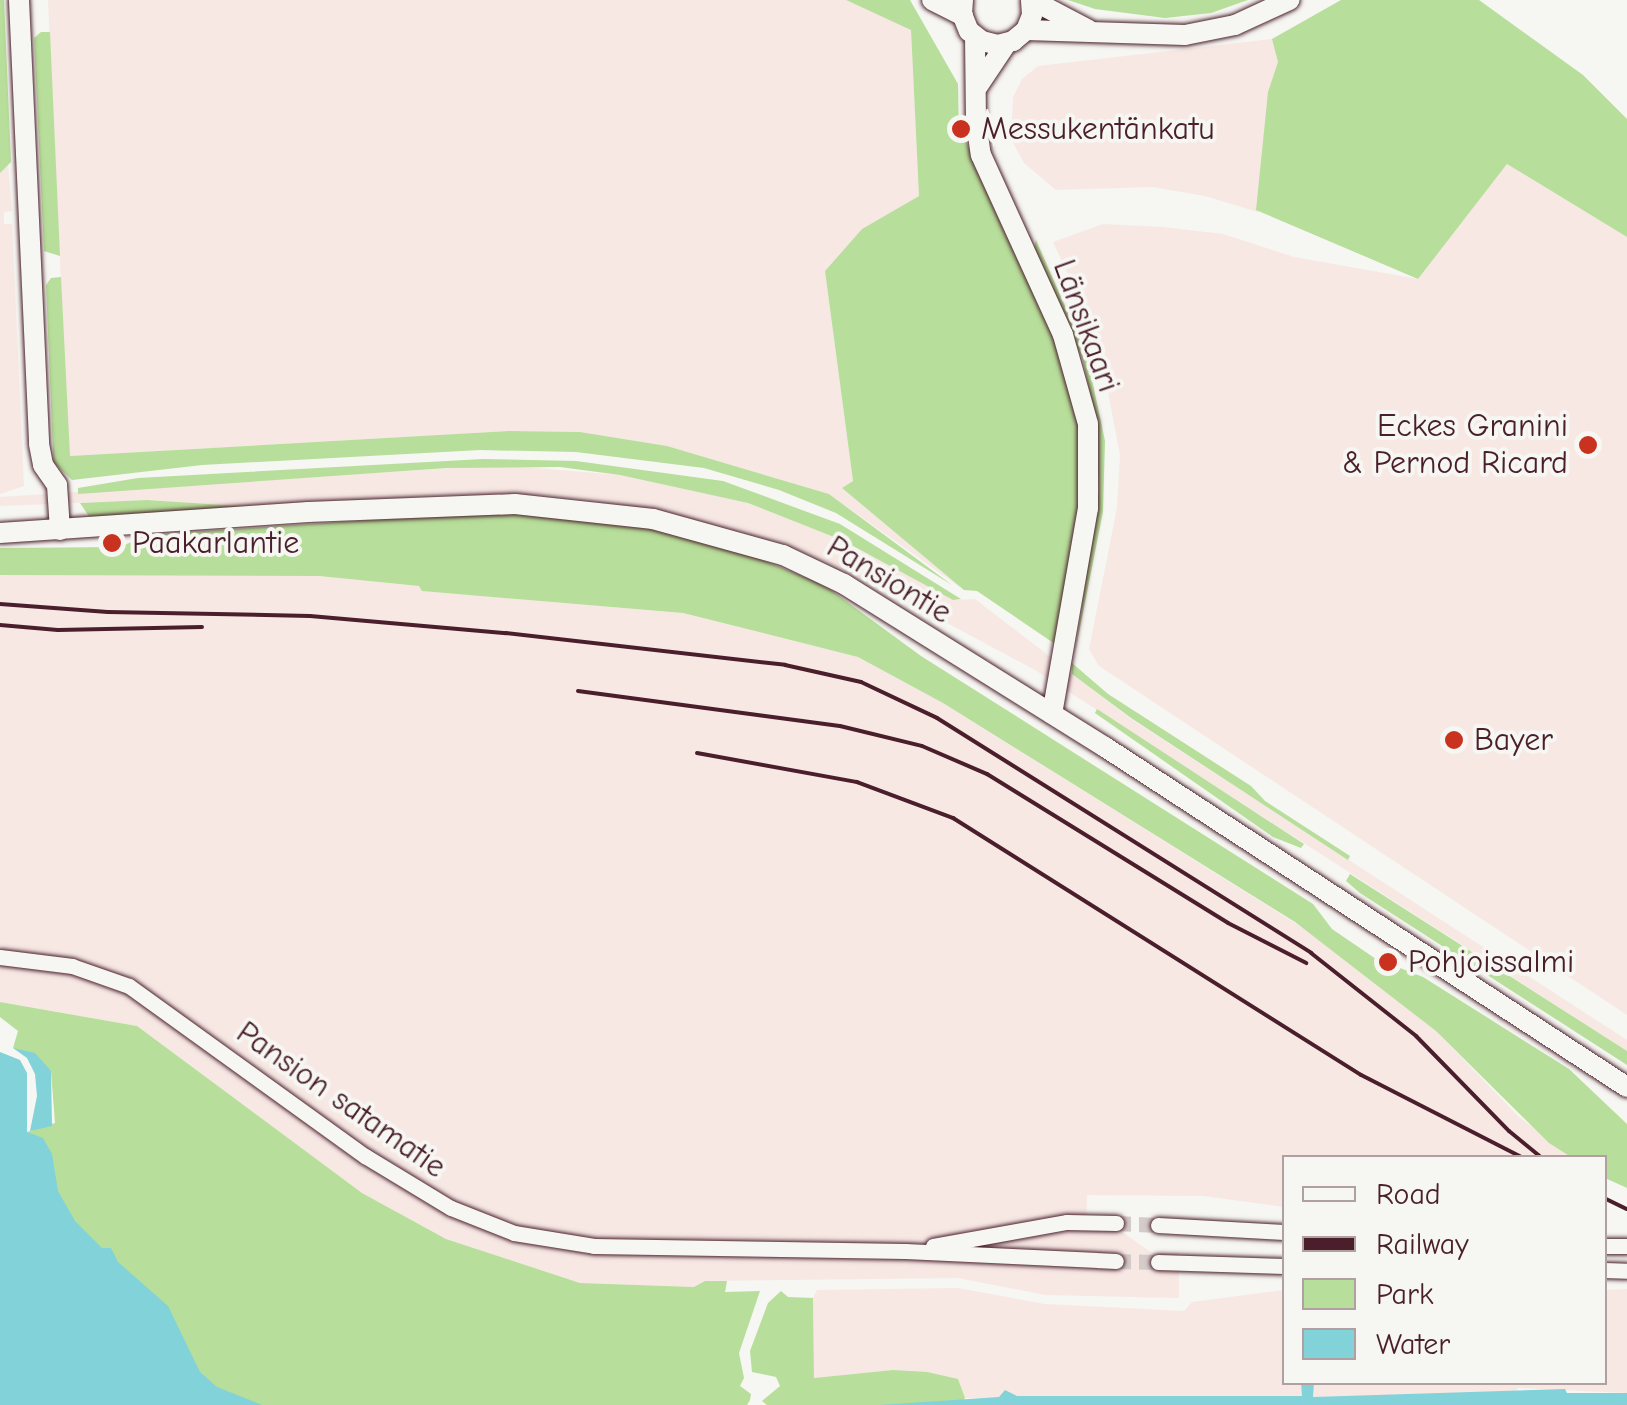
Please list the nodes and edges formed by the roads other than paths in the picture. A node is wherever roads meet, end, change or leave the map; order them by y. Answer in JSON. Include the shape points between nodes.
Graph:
{"nodes":[{"id":1,"x":19,"y":0,"type":"edge"},
{"id":2,"x":932,"y":0,"type":"edge"},
{"id":3,"x":1032,"y":0,"type":"edge"},
{"id":4,"x":1288,"y":0,"type":"edge"},
{"id":5,"x":963,"y":8,"type":"edge"},
{"id":6,"x":1026,"y":30,"type":"junction"},
{"id":7,"x":1089,"y":30,"type":"junction"},
{"id":8,"x":975,"y":37,"type":"junction"},
{"id":9,"x":1006,"y":44,"type":"junction"},
{"id":10,"x":978,"y":86,"type":"junction"},
{"id":11,"x":60,"y":530,"type":"junction"},
{"id":12,"x":0,"y":534,"type":"edge"},
{"id":13,"x":1052,"y":714,"type":"junction"},
{"id":14,"x":0,"y":957,"type":"edge"},
{"id":15,"x":1627,"y":1087,"type":"edge"},
{"id":16,"x":1116,"y":1224,"type":"tunnel mouth"},
{"id":17,"x":1158,"y":1225,"type":"tunnel mouth"},
{"id":18,"x":1282,"y":1232,"type":"edge"},
{"id":19,"x":905,"y":1251,"type":"junction"},
{"id":20,"x":1116,"y":1262,"type":"tunnel mouth"},
{"id":21,"x":1158,"y":1262,"type":"tunnel mouth"},
{"id":22,"x":1282,"y":1266,"type":"edge"}],
"edges":[{"from":1,"to":11,"type":"street","via":[[39,444],[57,485]]},
{"from":2,"to":5,"type":"street"},
{"from":3,"to":6,"type":"street"},
{"from":3,"to":7,"type":"street"},
{"from":4,"to":7,"type":"street","via":[[1204,32]]},
{"from":5,"to":8,"type":"street"},
{"from":6,"to":7,"type":"street"},
{"from":6,"to":9,"type":"street"},
{"from":8,"to":9,"type":"street"},
{"from":8,"to":10,"type":"street","name":"Länsikaari"},
{"from":9,"to":10,"type":"street"},
{"from":10,"to":13,"type":"street","name":"Länsikaari","via":[[976,121],[987,172],[1063,335],[1088,424],[1088,508]]},
{"from":11,"to":12,"type":"street","name":"Pansiontie"},
{"from":11,"to":13,"type":"street","name":"Pansiontie","via":[[455,504],[560,506],[652,518],[818,570]]},
{"from":13,"to":15,"type":"street","name":"Pansiontie"},
{"from":14,"to":19,"type":"street","name":"Pansion satamatie","via":[[72,966],[129,986],[365,1156],[451,1208],[499,1228],[594,1246]]},
{"from":16,"to":19,"type":"street","name":"Pansion satamatie","via":[[1067,1222]]},
{"from":17,"to":18,"type":"street"},
{"from":19,"to":20,"type":"street","name":"Pansion satamatie"},
{"from":21,"to":22,"type":"street"}]}
